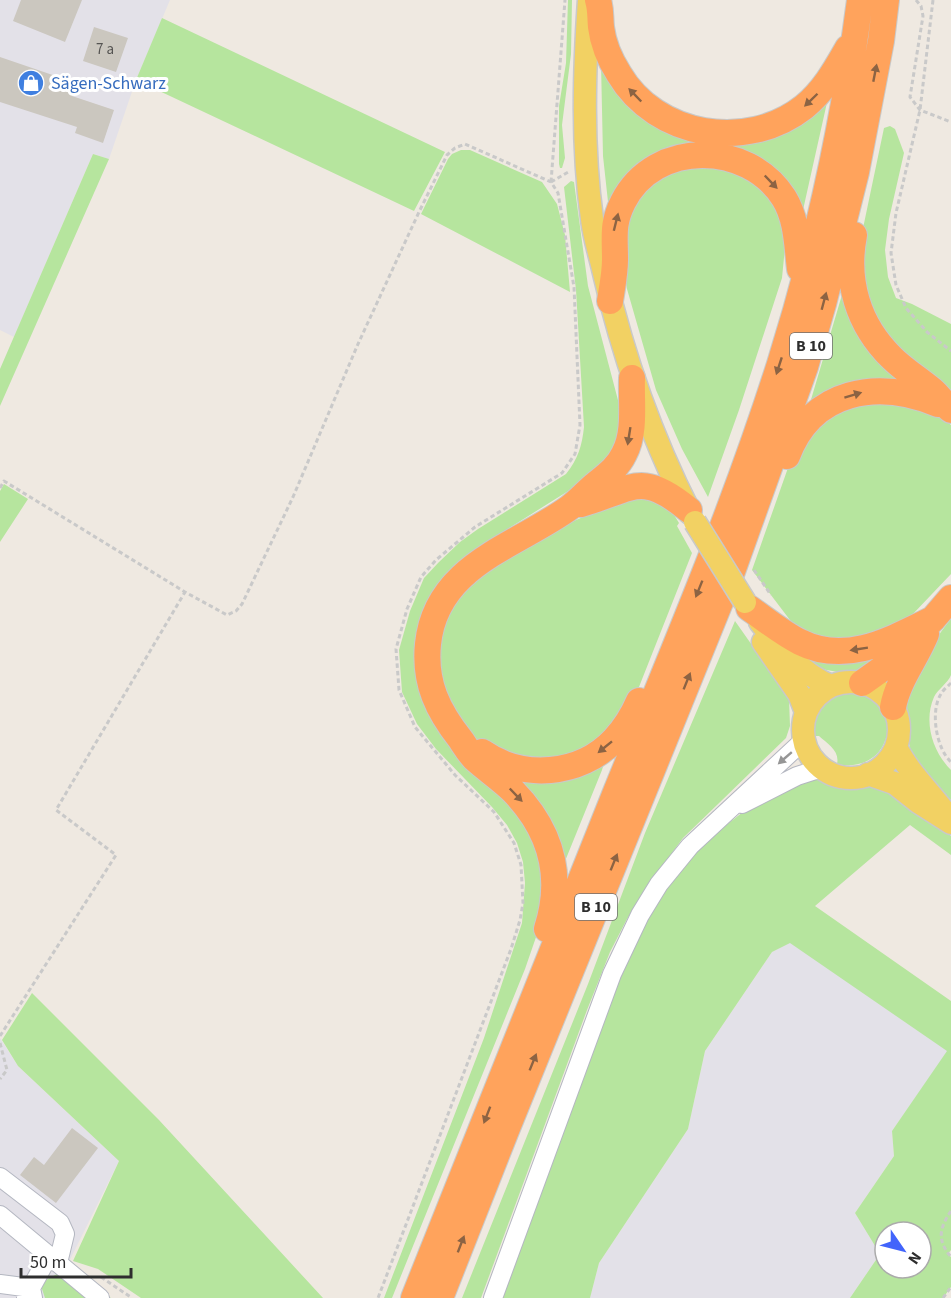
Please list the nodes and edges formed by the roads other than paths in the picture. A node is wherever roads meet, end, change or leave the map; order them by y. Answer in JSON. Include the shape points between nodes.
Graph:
{"nodes":[{"id":1,"x":589,"y":0,"type":"edge"},
{"id":2,"x":598,"y":0,"type":"edge"},
{"id":3,"x":860,"y":0,"type":"edge"},
{"id":4,"x":886,"y":0,"type":"edge"},
{"id":5,"x":856,"y":35,"type":"junction"},
{"id":6,"x":856,"y":172,"type":"junction"},
{"id":7,"x":802,"y":290,"type":"junction"},
{"id":8,"x":610,"y":301,"type":"junction"},
{"id":9,"x":632,"y":378,"type":"junction"},
{"id":10,"x":950,"y":410,"type":"edge"},
{"id":11,"x":569,"y":508,"type":"junction"},
{"id":12,"x":692,"y":516,"type":"junction"},
{"id":13,"x":752,"y":516,"type":"junction"},
{"id":14,"x":951,"y":598,"type":"edge"},
{"id":15,"x":747,"y":605,"type":"junction"},
{"id":16,"x":933,"y":620,"type":"junction"},
{"id":17,"x":674,"y":648,"type":"junction"},
{"id":18,"x":862,"y":683,"type":"junction"},
{"id":19,"x":831,"y":686,"type":"junction"},
{"id":20,"x":893,"y":707,"type":"junction"},
{"id":21,"x":806,"y":712,"type":"junction"},
{"id":22,"x":460,"y":739,"type":"junction"},
{"id":23,"x":804,"y":740,"type":"junction"},
{"id":24,"x":896,"y":747,"type":"junction"},
{"id":25,"x":822,"y":768,"type":"junction"},
{"id":26,"x":868,"y":774,"type":"junction"},
{"id":27,"x":725,"y":813,"type":"junction"},
{"id":28,"x":951,"y":822,"type":"edge"},
{"id":29,"x":539,"y":982,"type":"junction"},
{"id":30,"x":0,"y":1177,"type":"edge"},
{"id":31,"x":0,"y":1215,"type":"edge"},
{"id":32,"x":54,"y":1259,"type":"junction"},
{"id":33,"x":0,"y":1284,"type":"edge"},
{"id":34,"x":30,"y":1295,"type":"edge"},
{"id":35,"x":100,"y":1298,"type":"edge"},
{"id":36,"x":414,"y":1298,"type":"edge"},
{"id":37,"x":440,"y":1298,"type":"edge"},
{"id":38,"x":493,"y":1298,"type":"edge"}],
"edges":[{"from":1,"to":8,"type":"main road","via":[[584,94],[586,166],[592,222]]},
{"from":5,"to":2,"type":"highway","one_way":true,"via":[[828,81],[803,107],[754,130],[707,132],[660,115],[629,88],[604,44]]},
{"from":3,"to":5,"type":"highway","number":"B 10"},
{"from":6,"to":4,"type":"highway","number":"B 10","one_way":true},
{"from":5,"to":7,"type":"highway","number":"B 10","via":[[829,180]]},
{"from":6,"to":10,"type":"highway","via":[[858,215],[850,265],[861,314],[878,343],[934,391]]},
{"from":13,"to":6,"type":"highway","number":"B 10","one_way":true,"via":[[805,367]]},
{"from":8,"to":7,"type":"highway","one_way":true,"via":[[614,224],[624,200],[639,181],[662,164],[675,158],[707,154],[732,158],[753,168],[784,198],[796,232]]},
{"from":7,"to":17,"type":"highway","number":"B 10","one_way":true,"via":[[741,479]]},
{"from":8,"to":9,"type":"main road"},
{"from":9,"to":11,"type":"highway","one_way":true,"via":[[631,429],[624,455],[608,475]]},
{"from":9,"to":12,"type":"main road"},
{"from":13,"to":10,"type":"highway","one_way":true,"via":[[801,429],[831,404],[871,390],[889,390]]},
{"from":11,"to":12,"type":"highway","via":[[647,485],[666,492]]},
{"from":11,"to":22,"type":"highway","via":[[466,572],[443,599],[428,645],[429,678],[438,706]]},
{"from":12,"to":15,"type":"main road","bridge":true},
{"from":37,"to":13,"type":"highway","number":"B 10","one_way":true},
{"from":14,"to":16,"type":"highway"},
{"from":16,"to":15,"type":"highway","one_way":true,"via":[[878,645],[837,651],[798,641]]},
{"from":15,"to":19,"type":"main road","via":[[794,660]]},
{"from":15,"to":21,"type":"main road","via":[[765,646],[799,694]]},
{"from":16,"to":18,"type":"highway"},
{"from":16,"to":20,"type":"highway","via":[[897,690]]},
{"from":17,"to":22,"type":"highway","one_way":true,"via":[[620,733],[598,753],[577,764],[543,770],[518,768]]},
{"from":17,"to":29,"type":"highway","number":"B 10"},
{"from":18,"to":19,"type":"main road"},
{"from":18,"to":20,"type":"main road","via":[[883,694]]},
{"from":19,"to":21,"type":"main road","via":[[818,695]]},
{"from":20,"to":24,"type":"main road","via":[[899,727]]},
{"from":21,"to":23,"type":"main road"},
{"from":22,"to":29,"type":"highway","one_way":true,"via":[[473,757],[527,807],[548,844],[555,889],[543,940]]},
{"from":23,"to":25,"type":"main road"},
{"from":23,"to":27,"type":"street","one_way":true},
{"from":24,"to":26,"type":"main road","via":[[884,764]]},
{"from":24,"to":28,"type":"main road"},
{"from":25,"to":26,"type":"main road","via":[[840,776]]},
{"from":25,"to":27,"type":"street","via":[[788,780]]},
{"from":26,"to":28,"type":"main road","via":[[894,783]]},
{"from":27,"to":38,"type":"street","via":[[669,870],[626,942]]},
{"from":29,"to":36,"type":"highway","number":"B 10","one_way":true},
{"from":30,"to":32,"type":"street","via":[[60,1223],[65,1234]]},
{"from":31,"to":32,"type":"street"},
{"from":32,"to":34,"type":"street"},
{"from":32,"to":35,"type":"street"},
{"from":33,"to":34,"type":"street"}]}
